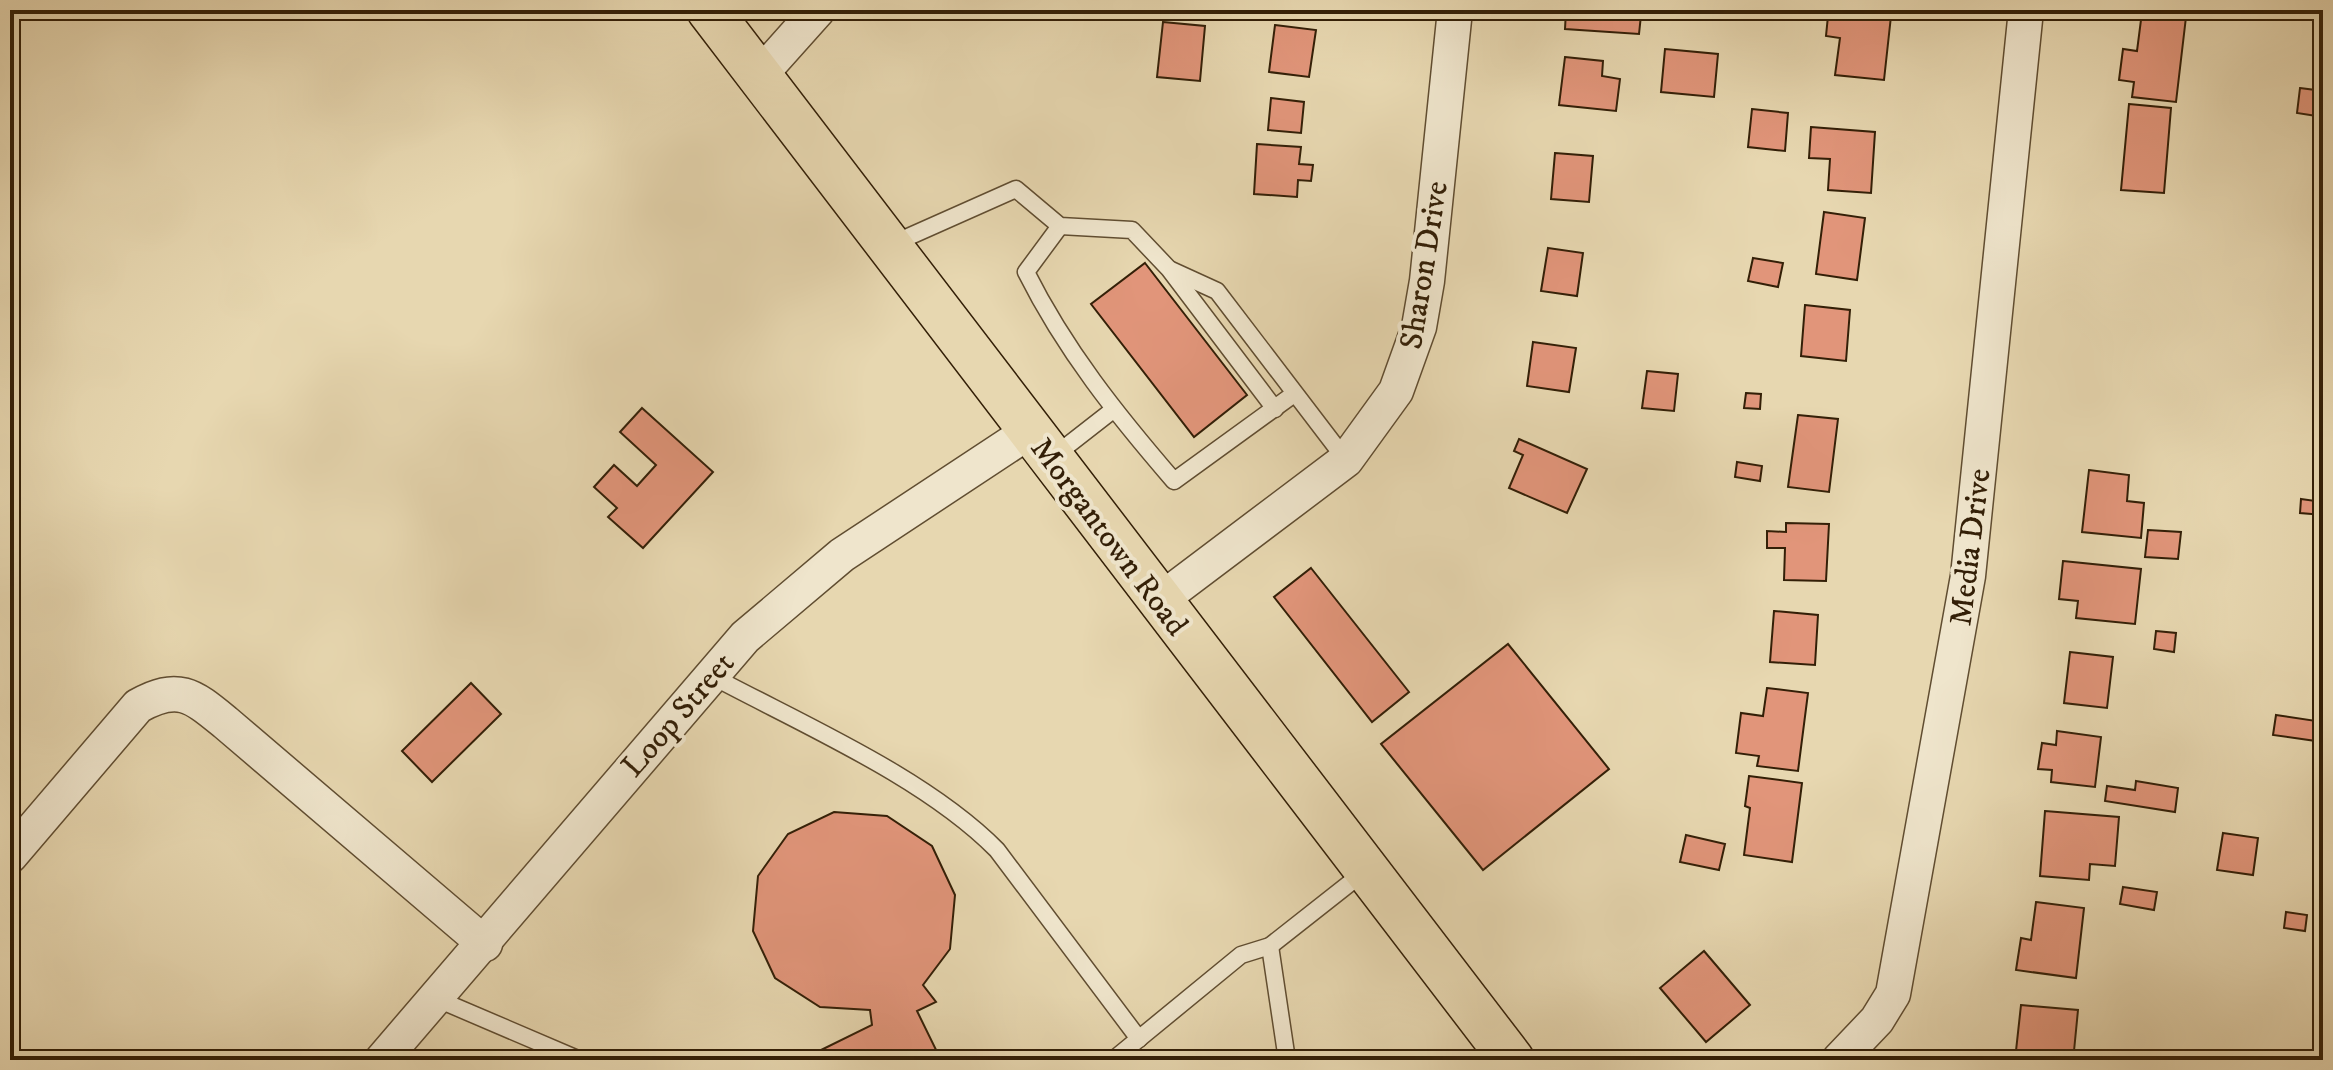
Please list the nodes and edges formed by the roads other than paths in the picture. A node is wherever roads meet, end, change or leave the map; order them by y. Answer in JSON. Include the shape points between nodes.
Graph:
{"nodes":[{"id":1,"x":709,"y":10,"type":"edge"},
{"id":2,"x":818,"y":10,"type":"edge"},
{"id":3,"x":1455,"y":10,"type":"edge"},
{"id":4,"x":2026,"y":10,"type":"edge"},
{"id":5,"x":759,"y":76,"type":"junction"},
{"id":6,"x":1060,"y":226,"type":"junction"},
{"id":7,"x":889,"y":246,"type":"junction"},
{"id":8,"x":1169,"y":269,"type":"junction"},
{"id":9,"x":1294,"y":394,"type":"junction"},
{"id":10,"x":1275,"y":409,"type":"junction"},
{"id":11,"x":1113,"y":410,"type":"junction"},
{"id":12,"x":1041,"y":445,"type":"junction"},
{"id":13,"x":1346,"y":460,"type":"junction"},
{"id":14,"x":1159,"y":601,"type":"junction"},
{"id":15,"x":710,"y":675,"type":"junction"},
{"id":16,"x":10,"y":856,"type":"edge"},
{"id":17,"x":1365,"y":871,"type":"junction"},
{"id":18,"x":485,"y":944,"type":"junction"},
{"id":19,"x":1270,"y":946,"type":"junction"},
{"id":20,"x":435,"y":998,"type":"junction"},
{"id":21,"x":1139,"y":1039,"type":"junction"},
{"id":22,"x":382,"y":1060,"type":"edge"},
{"id":23,"x":580,"y":1060,"type":"edge"},
{"id":24,"x":1113,"y":1060,"type":"edge"},
{"id":25,"x":1287,"y":1060,"type":"edge"},
{"id":26,"x":1512,"y":1060,"type":"edge"},
{"id":27,"x":1839,"y":1060,"type":"edge"}],
"edges":[{"from":1,"to":5,"type":"main road","name":"Morgantown Road"},
{"from":2,"to":5,"type":"street"},
{"from":3,"to":13,"type":"street","name":"Sharon Drive","via":[[1419,327],[1396,391]]},
{"from":4,"to":27,"type":"street","name":"Media Drive","via":[[1960,623],[1893,994],[1877,1020]]},
{"from":5,"to":7,"type":"main road","name":"Morgantown Road"},
{"from":6,"to":7,"type":"lane","via":[[1016,189]]},
{"from":6,"to":8,"type":"lane","via":[[1132,230]]},
{"from":6,"to":11,"type":"lane","via":[[1026,272],[1052,324]]},
{"from":7,"to":12,"type":"main road","name":"Morgantown Road"},
{"from":8,"to":9,"type":"lane","via":[[1217,291]]},
{"from":8,"to":10,"type":"lane"},
{"from":9,"to":10,"type":"lane"},
{"from":9,"to":13,"type":"lane"},
{"from":10,"to":11,"type":"lane","via":[[1174,481]]},
{"from":11,"to":12,"type":"lane"},
{"from":12,"to":14,"type":"main road","name":"Morgantown Road"},
{"from":12,"to":15,"type":"street","name":"Loop Street","via":[[842,555],[791,594]]},
{"from":13,"to":14,"type":"street","name":"Sharon Drive"},
{"from":14,"to":17,"type":"main road","name":"Morgantown Road"},
{"from":15,"to":18,"type":"street","name":"Loop Street"},
{"from":15,"to":21,"type":"lane","via":[[920,788],[970,823],[997,850]]},
{"from":16,"to":18,"type":"street","via":[[138,706],[174,692],[194,697]]},
{"from":17,"to":19,"type":"lane"},
{"from":17,"to":26,"type":"main road","name":"Morgantown Road"},
{"from":18,"to":20,"type":"street","name":"Loop Street"},
{"from":19,"to":21,"type":"lane","via":[[1241,955]]},
{"from":19,"to":25,"type":"lane"},
{"from":20,"to":22,"type":"street","name":"Loop Street"},
{"from":20,"to":23,"type":"lane"},
{"from":21,"to":24,"type":"lane"}]}
